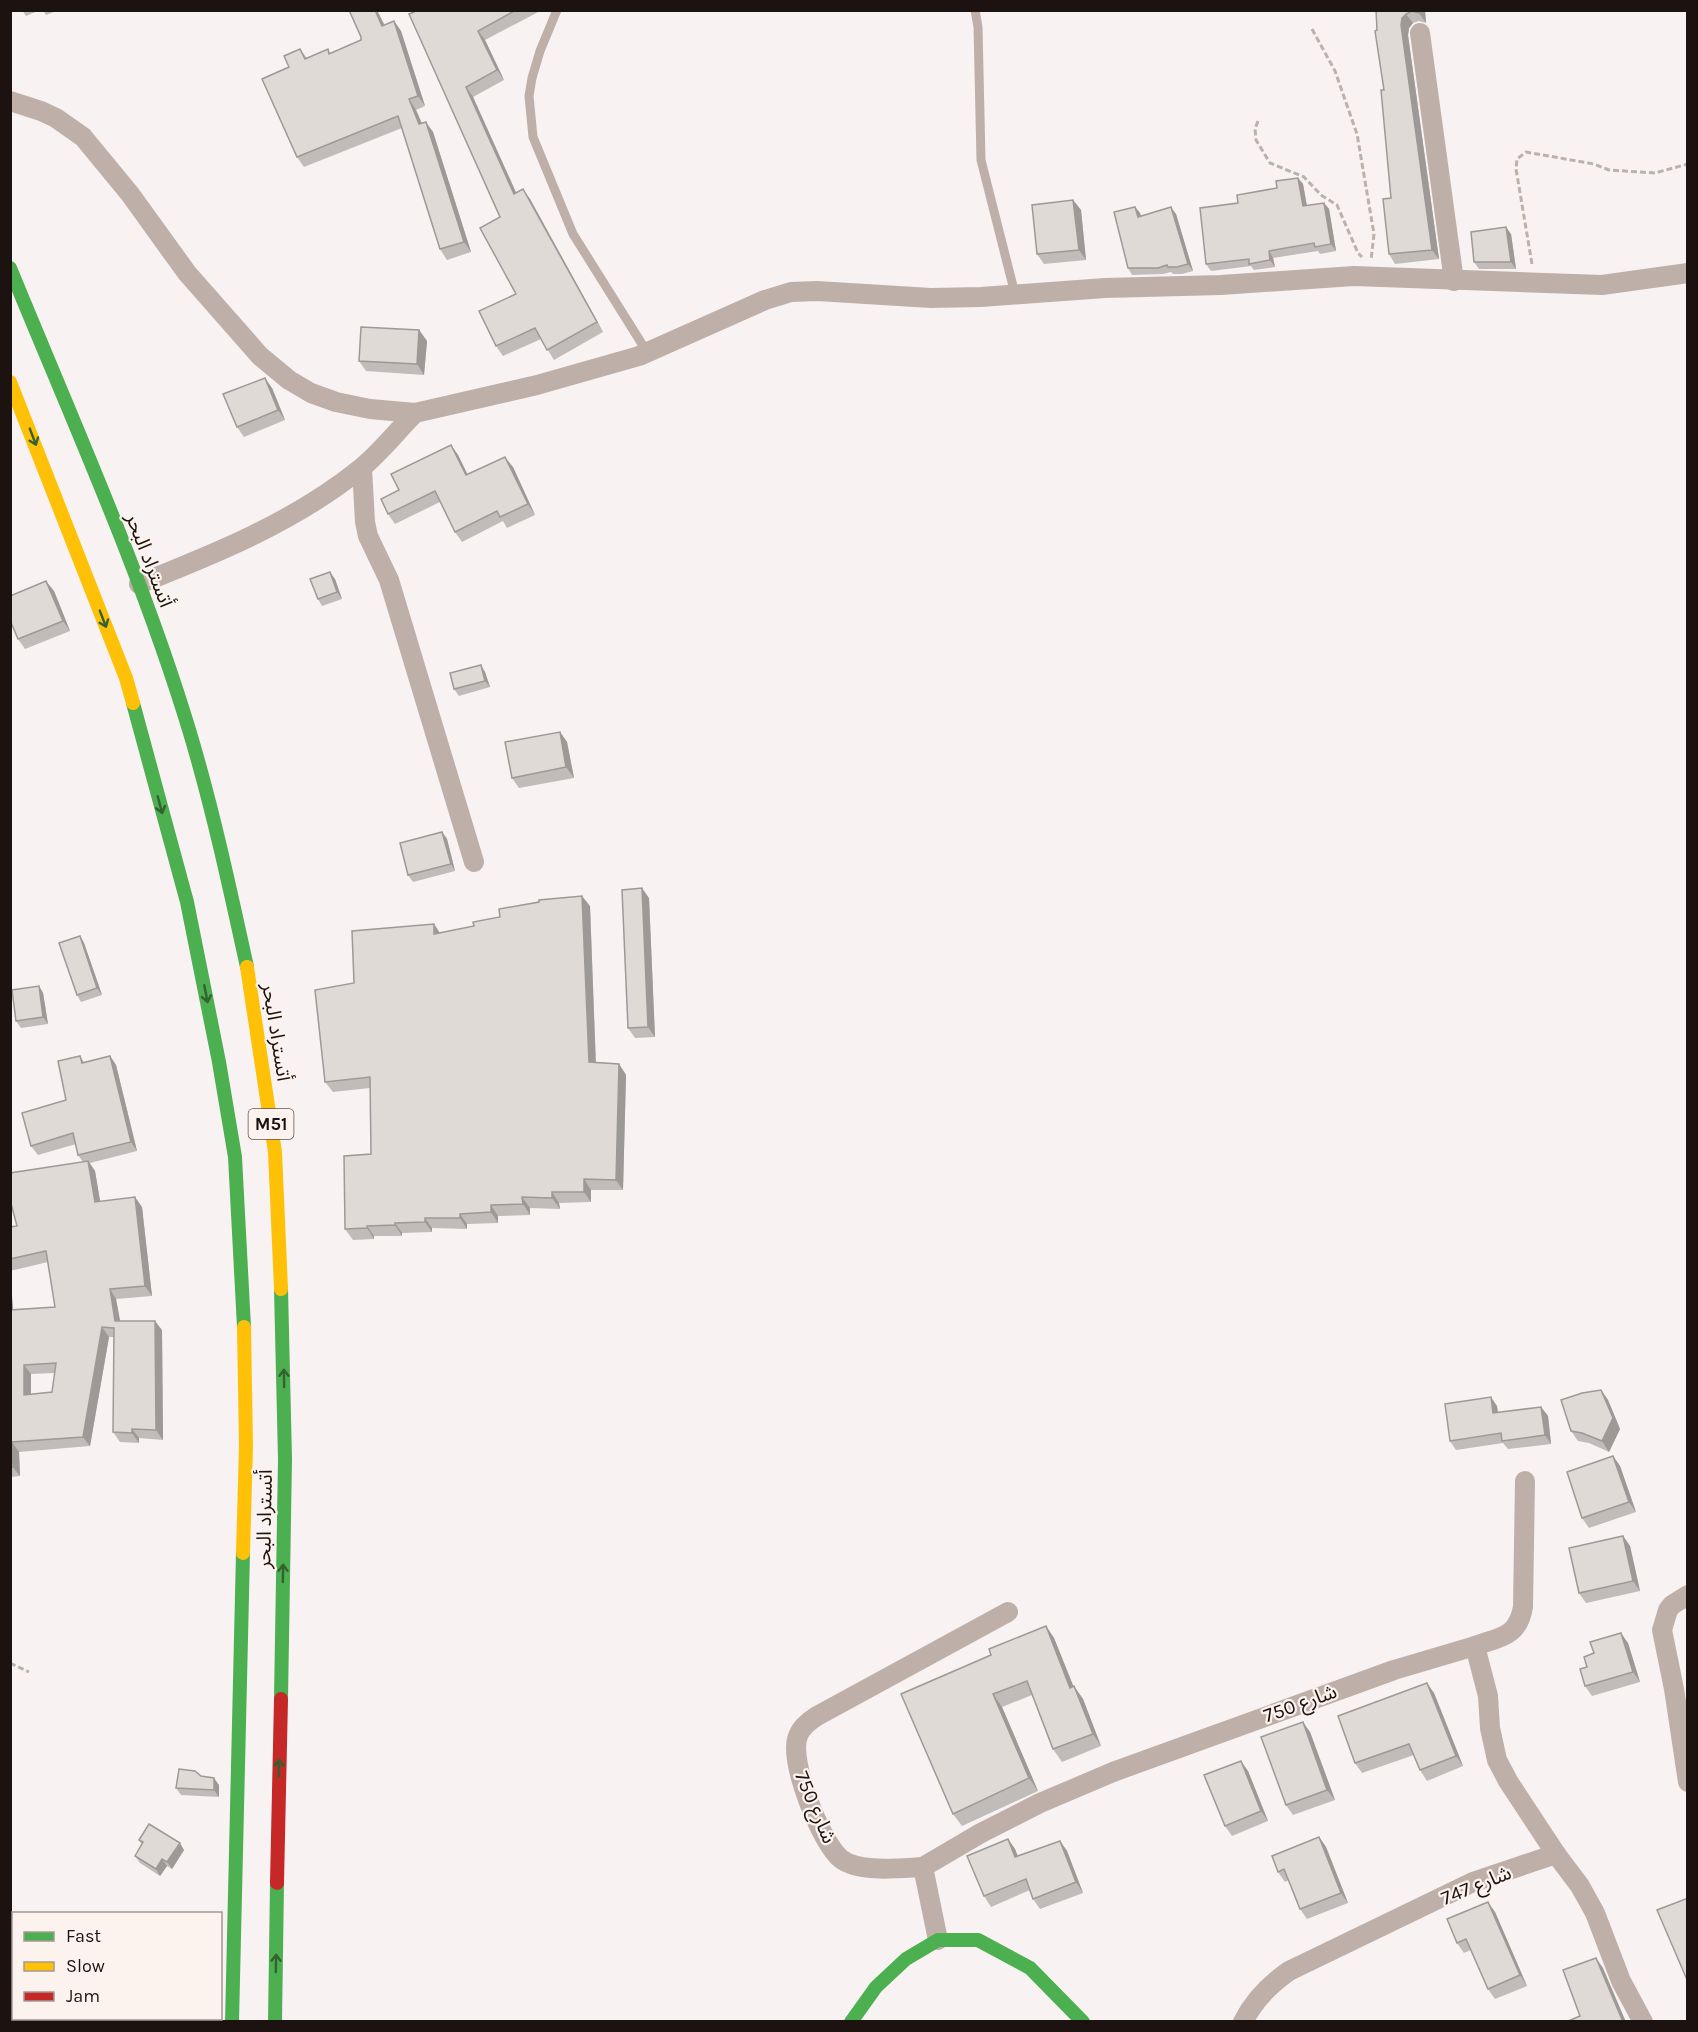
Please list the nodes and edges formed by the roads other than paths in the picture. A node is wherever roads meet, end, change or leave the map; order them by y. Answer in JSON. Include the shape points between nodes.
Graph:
{"nodes":[{"id":1,"x":557,"y":10,"type":"edge"},
{"id":2,"x":975,"y":10,"type":"edge"},
{"id":3,"x":1420,"y":33,"type":"dead end"},
{"id":4,"x":10,"y":101,"type":"edge"},
{"id":5,"x":10,"y":268,"type":"edge"},
{"id":6,"x":1688,"y":273,"type":"edge"},
{"id":7,"x":1454,"y":280,"type":"junction"},
{"id":8,"x":1015,"y":294,"type":"junction"},
{"id":9,"x":647,"y":352,"type":"junction"},
{"id":10,"x":10,"y":382,"type":"edge"},
{"id":11,"x":415,"y":413,"type":"junction"},
{"id":12,"x":362,"y":468,"type":"junction"},
{"id":13,"x":140,"y":584,"type":"junction"},
{"id":14,"x":474,"y":862,"type":"dead end"},
{"id":15,"x":1525,"y":1480,"type":"dead end"},
{"id":16,"x":1688,"y":1595,"type":"edge"},
{"id":17,"x":1008,"y":1612,"type":"dead end"},
{"id":18,"x":1475,"y":1646,"type":"junction"},
{"id":19,"x":1688,"y":1782,"type":"edge"},
{"id":20,"x":1556,"y":1854,"type":"junction"},
{"id":21,"x":923,"y":1867,"type":"junction"},
{"id":22,"x":938,"y":1940,"type":"junction"},
{"id":23,"x":232,"y":2022,"type":"edge"},
{"id":24,"x":274,"y":2022,"type":"edge"},
{"id":25,"x":851,"y":2022,"type":"edge"},
{"id":26,"x":1083,"y":2022,"type":"edge"},
{"id":27,"x":1243,"y":2022,"type":"edge"},
{"id":28,"x":1643,"y":2022,"type":"edge"}],
"edges":[{"from":1,"to":9,"type":"lane","via":[[532,78],[529,96],[533,137],[573,234]]},
{"from":2,"to":8,"type":"lane","via":[[981,160]]},
{"from":3,"to":7,"type":"street"},
{"from":4,"to":11,"type":"street","via":[[42,111],[83,137],[209,299],[260,356],[290,380],[336,402]]},
{"from":5,"to":13,"type":"main road","name":"أتستراد البحر","number":"M51"},
{"from":6,"to":7,"type":"street","via":[[1602,285]]},
{"from":7,"to":8,"type":"street","via":[[1354,276]]},
{"from":8,"to":9,"type":"street","via":[[931,298],[791,292]]},
{"from":9,"to":11,"type":"street","via":[[537,385]]},
{"from":10,"to":23,"type":"main road","name":"أتستراد البحر","number":"M51","one_way":true,"via":[[126,678],[187,902],[235,1157],[246,1446]]},
{"from":11,"to":12,"type":"street"},
{"from":12,"to":13,"type":"street","via":[[267,530]]},
{"from":12,"to":14,"type":"street","via":[[364,522],[389,580]]},
{"from":24,"to":13,"type":"main road","name":"أتستراد البحر","number":"M51","one_way":true,"via":[[285,1459],[275,1152],[250,982],[227,874],[190,733]]},
{"from":15,"to":18,"type":"street","name":"شارع 750","via":[[1520,1622],[1509,1633]]},
{"from":16,"to":19,"type":"street","via":[[1668,1610],[1662,1630]]},
{"from":17,"to":21,"type":"street","name":"شارع 750","via":[[816,1716],[797,1737],[800,1776],[830,1847],[854,1865]]},
{"from":18,"to":20,"type":"street","via":[[1488,1696],[1497,1761]]},
{"from":18,"to":21,"type":"street","name":"شارع 750","via":[[1383,1674],[1113,1772],[1040,1803]]},
{"from":20,"to":27,"type":"street","name":"شارع 747","via":[[1473,1882],[1289,1971],[1267,1988]]},
{"from":20,"to":28,"type":"street","via":[[1595,1913],[1621,1982]]},
{"from":21,"to":22,"type":"street"},
{"from":22,"to":25,"type":"main road","via":[[906,1959],[876,1987]]},
{"from":22,"to":26,"type":"main road","via":[[978,1941],[1030,1968]]}]}
